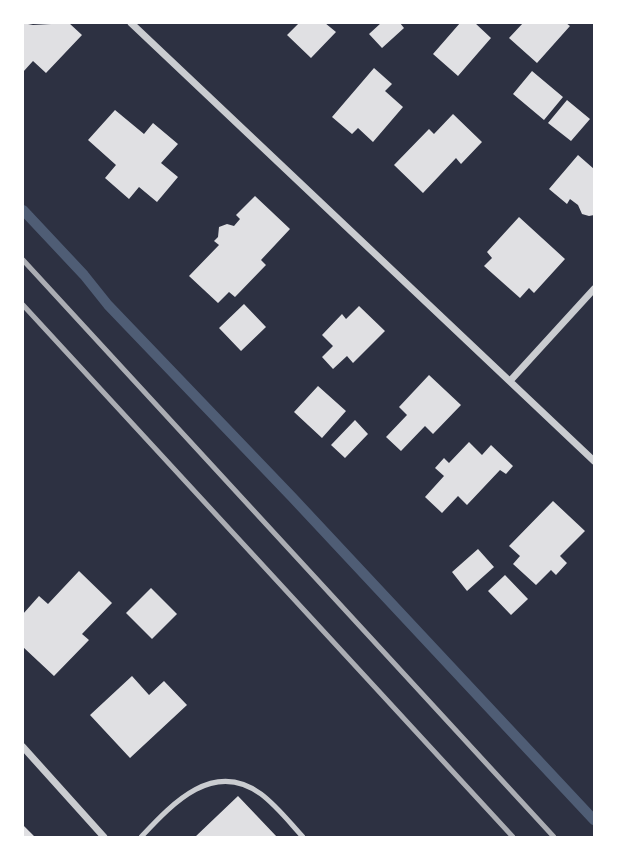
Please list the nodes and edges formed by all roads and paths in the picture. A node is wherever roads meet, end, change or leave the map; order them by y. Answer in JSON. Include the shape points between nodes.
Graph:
{"nodes":[{"id":1,"x":131,"y":23,"type":"edge"},
{"id":2,"x":594,"y":289,"type":"edge"},
{"id":3,"x":510,"y":381,"type":"junction"},
{"id":4,"x":594,"y":461,"type":"edge"},
{"id":5,"x":23,"y":747,"type":"edge"},
{"id":6,"x":104,"y":837,"type":"edge"},
{"id":7,"x":141,"y":837,"type":"edge"},
{"id":8,"x":303,"y":837,"type":"edge"}],
"edges":[{"from":1,"to":3,"type":"street"},
{"from":2,"to":3,"type":"street"},
{"from":3,"to":4,"type":"street"},
{"from":5,"to":6,"type":"street"},
{"from":7,"to":8,"type":"lane","via":[[180,798],[219,781],[239,783],[259,793]]}]}
